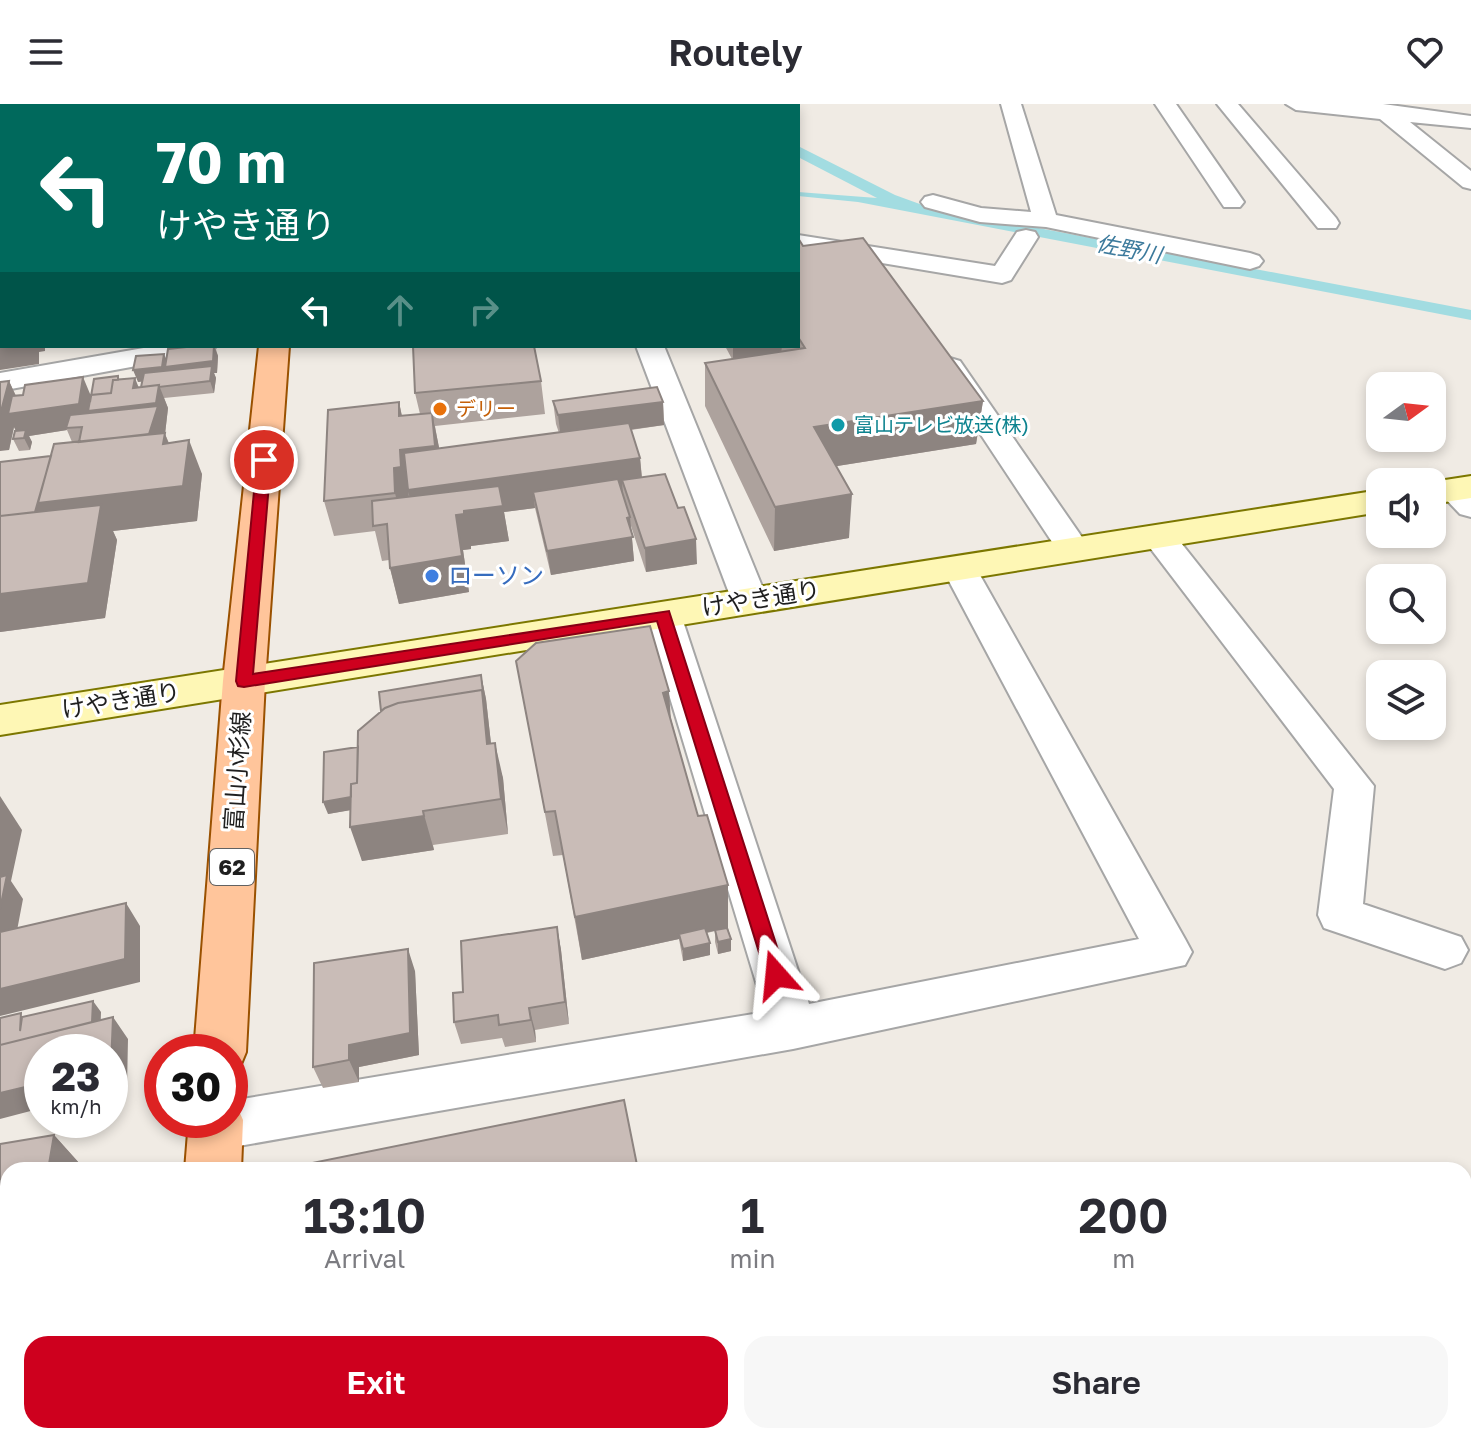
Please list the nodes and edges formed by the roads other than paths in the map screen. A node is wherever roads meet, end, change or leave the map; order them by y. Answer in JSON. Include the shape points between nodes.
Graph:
{"nodes":[{"id":1,"x":1011,"y":104,"type":"edge"},
{"id":2,"x":1165,"y":104,"type":"edge"},
{"id":3,"x":1227,"y":104,"type":"edge"},
{"id":4,"x":1296,"y":104,"type":"edge"},
{"id":5,"x":1379,"y":108,"type":"edge"},
{"id":6,"x":1471,"y":122,"type":"edge"},
{"id":7,"x":1471,"y":182,"type":"edge"},
{"id":8,"x":933,"y":202,"type":"dead end"},
{"id":9,"x":1232,"y":202,"type":"dead end"},
{"id":10,"x":1046,"y":220,"type":"junction"},
{"id":11,"x":1327,"y":223,"type":"dead end"},
{"id":12,"x":1026,"y":237,"type":"dead end"},
{"id":13,"x":800,"y":242,"type":"edge"},
{"id":14,"x":873,"y":254,"type":"junction"},
{"id":15,"x":1250,"y":261,"type":"dead end"},
{"id":16,"x":899,"y":292,"type":"edge"},
{"id":17,"x":933,"y":343,"type":"edge"},
{"id":18,"x":191,"y":348,"type":"edge"},
{"id":19,"x":274,"y":348,"type":"edge"},
{"id":20,"x":651,"y":348,"type":"edge"},
{"id":21,"x":0,"y":382,"type":"edge"},
{"id":22,"x":1366,"y":503,"type":"edge"},
{"id":23,"x":1158,"y":536,"type":"junction"},
{"id":24,"x":1074,"y":550,"type":"junction"},
{"id":25,"x":959,"y":568,"type":"junction"},
{"id":26,"x":750,"y":601,"type":"junction"},
{"id":27,"x":663,"y":615,"type":"junction"},
{"id":28,"x":244,"y":681,"type":"junction"},
{"id":29,"x":0,"y":720,"type":"edge"},
{"id":30,"x":1445,"y":950,"type":"dead end"},
{"id":31,"x":793,"y":1028,"type":"junction"},
{"id":32,"x":221,"y":1034,"type":"edge"},
{"id":33,"x":215,"y":1139,"type":"edge"}],
"edges":[{"from":1,"to":10,"type":"street"},
{"from":2,"to":9,"type":"street"},
{"from":3,"to":11,"type":"street"},
{"from":4,"to":5,"type":"street"},
{"from":5,"to":6,"type":"street"},
{"from":5,"to":7,"type":"street"},
{"from":8,"to":10,"type":"street","via":[[980,215]]},
{"from":10,"to":15,"type":"street"},
{"from":12,"to":14,"type":"street","via":[[1002,275]]},
{"from":13,"to":14,"type":"street"},
{"from":14,"to":16,"type":"street"},
{"from":17,"to":24,"type":"street"},
{"from":18,"to":21,"type":"street"},
{"from":19,"to":28,"type":"main road","name":"富山小杉線","number":"62"},
{"from":20,"to":26,"type":"street"},
{"from":22,"to":23,"type":"street","name":"けやき通り"},
{"from":23,"to":24,"type":"street","name":"けやき通り"},
{"from":23,"to":30,"type":"street","via":[[1354,786],[1340,915]]},
{"from":24,"to":25,"type":"street","name":"けやき通り"},
{"from":25,"to":26,"type":"street","name":"けやき通り"},
{"from":25,"to":31,"type":"street","via":[[1169,952]]},
{"from":26,"to":27,"type":"street","name":"けやき通り"},
{"from":27,"to":28,"type":"street","name":"けやき通り"},
{"from":27,"to":31,"type":"street"},
{"from":28,"to":29,"type":"street","name":"けやき通り"},
{"from":28,"to":32,"type":"main road","name":"富山小杉線","number":"62"},
{"from":31,"to":33,"type":"street"}]}
